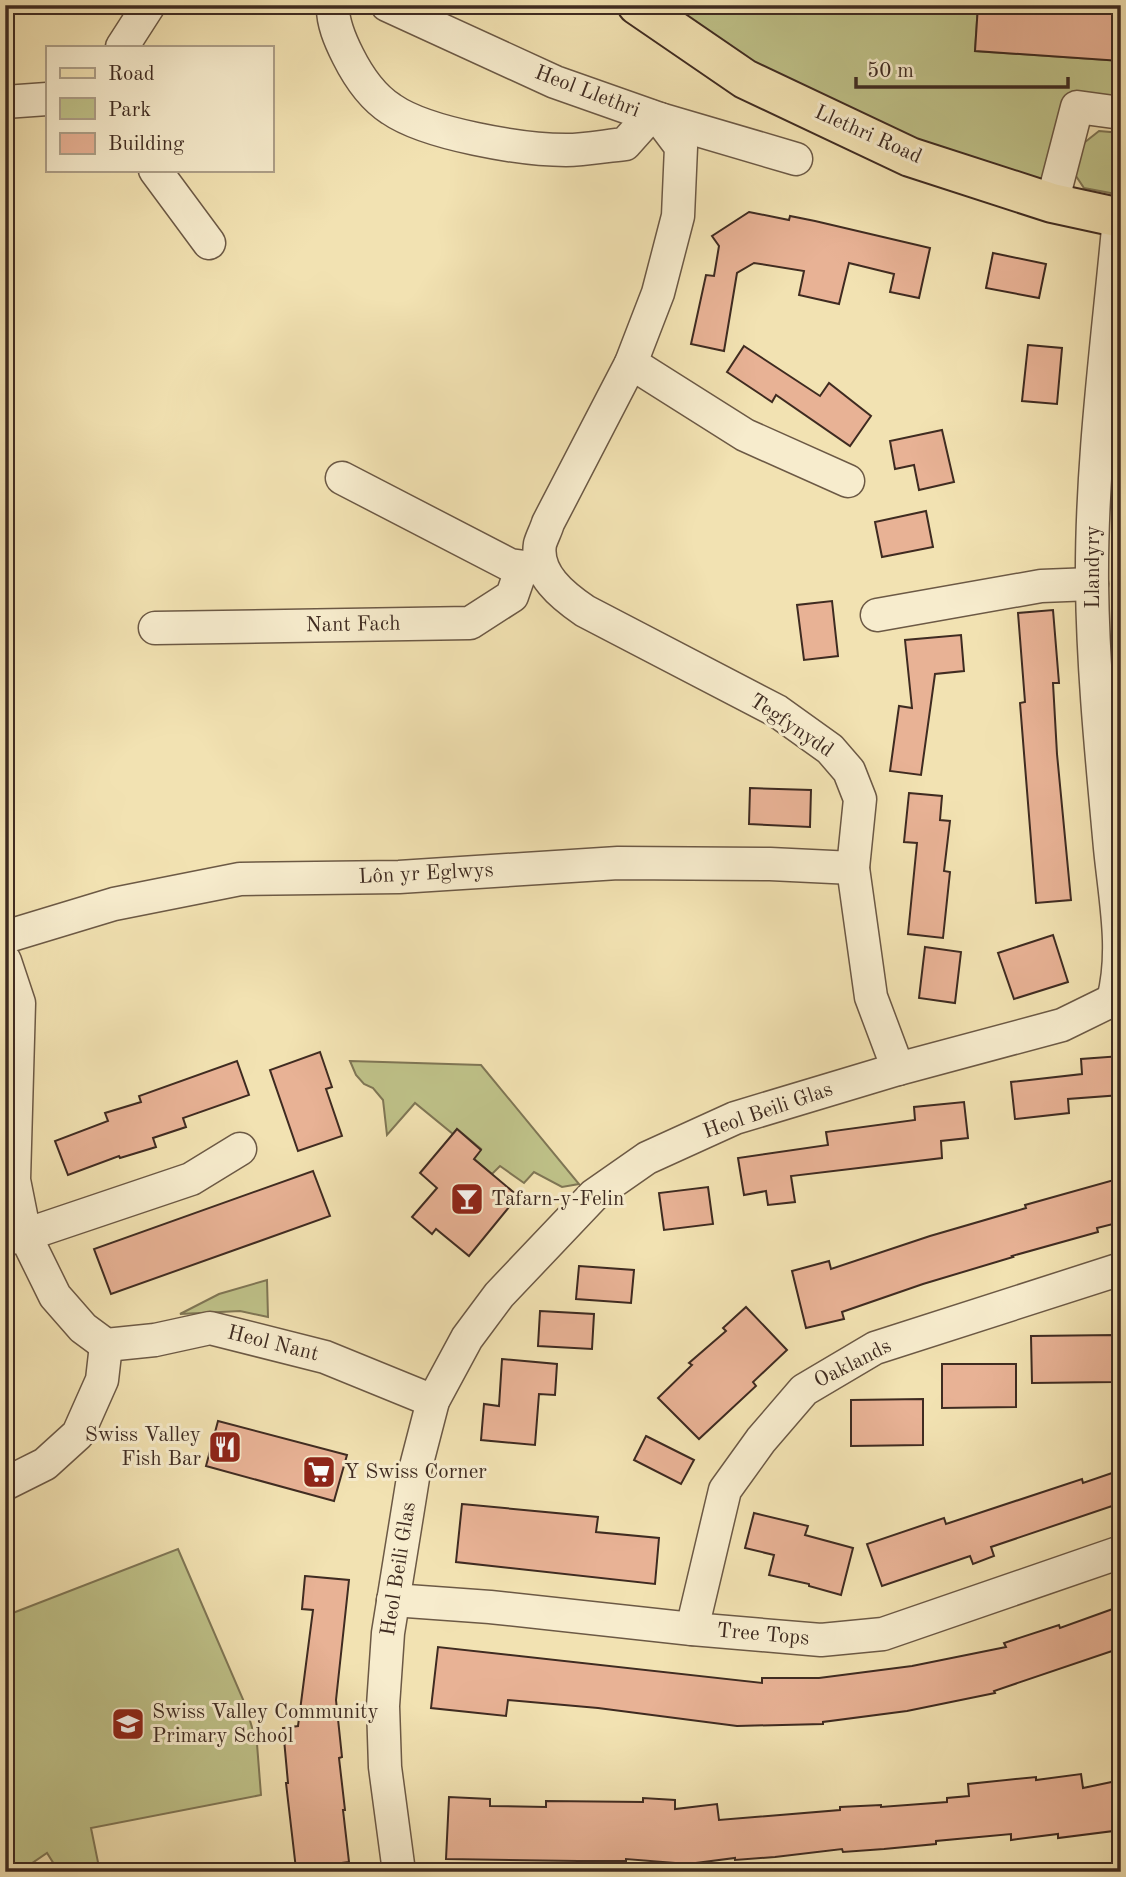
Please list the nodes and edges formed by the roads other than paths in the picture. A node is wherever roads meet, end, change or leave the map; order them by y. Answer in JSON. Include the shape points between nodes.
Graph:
{"nodes":[{"id":1,"x":149,"y":5,"type":"edge"},
{"id":2,"x":332,"y":5,"type":"edge"},
{"id":3,"x":387,"y":5,"type":"edge"},
{"id":4,"x":637,"y":5,"type":"edge"},
{"id":5,"x":123,"y":46,"type":"edge"},
{"id":6,"x":46,"y":99,"type":"edge"},
{"id":7,"x":5,"y":102,"type":"edge"},
{"id":8,"x":1121,"y":113,"type":"edge"},
{"id":9,"x":655,"y":117,"type":"junction"},
{"id":10,"x":796,"y":159,"type":"dead end"},
{"id":11,"x":156,"y":172,"type":"edge"},
{"id":12,"x":1052,"y":203,"type":"junction"},
{"id":13,"x":1120,"y":218,"type":"edge"},
{"id":14,"x":209,"y":243,"type":"dead end"},
{"id":15,"x":631,"y":363,"type":"junction"},
{"id":16,"x":1108,"y":469,"type":"edge"},
{"id":17,"x":342,"y":478,"type":"dead end"},
{"id":18,"x":848,"y":481,"type":"dead end"},
{"id":19,"x":532,"y":568,"type":"junction"},
{"id":20,"x":1092,"y":584,"type":"junction"},
{"id":21,"x":877,"y":615,"type":"dead end"},
{"id":22,"x":155,"y":628,"type":"dead end"},
{"id":23,"x":1107,"y":628,"type":"edge"},
{"id":24,"x":853,"y":868,"type":"junction"},
{"id":25,"x":5,"y":937,"type":"edge"},
{"id":26,"x":5,"y":961,"type":"edge"},
{"id":27,"x":1117,"y":999,"type":"edge"},
{"id":28,"x":898,"y":1069,"type":"junction"},
{"id":29,"x":240,"y":1149,"type":"dead end"},
{"id":30,"x":15,"y":1237,"type":"edge"},
{"id":31,"x":1121,"y":1269,"type":"edge"},
{"id":32,"x":106,"y":1345,"type":"junction"},
{"id":33,"x":433,"y":1401,"type":"junction"},
{"id":34,"x":5,"y":1484,"type":"edge"},
{"id":35,"x":1121,"y":1552,"type":"edge"},
{"id":36,"x":393,"y":1600,"type":"junction"},
{"id":37,"x":692,"y":1629,"type":"junction"},
{"id":38,"x":399,"y":1872,"type":"edge"}],
"edges":[{"from":1,"to":5,"type":"street"},
{"from":2,"to":9,"type":"street","via":[[332,16],[359,79],[391,109],[435,129],[510,145],[567,150],[625,144]]},
{"from":3,"to":9,"type":"street","name":"Heol Llethri","via":[[555,82]]},
{"from":4,"to":12,"type":"main road","name":"Llethri Road","via":[[745,79],[910,157]]},
{"from":6,"to":7,"type":"street"},
{"from":8,"to":12,"type":"street","via":[[1077,107]]},
{"from":9,"to":10,"type":"street","name":"Heol Llethri"},
{"from":9,"to":15,"type":"street","via":[[681,147],[678,216],[658,293]]},
{"from":11,"to":14,"type":"street"},
{"from":12,"to":13,"type":"main road","name":"Llethri Road"},
{"from":13,"to":16,"type":"street","name":"Llandyry"},
{"from":15,"to":18,"type":"street","via":[[745,435]]},
{"from":15,"to":19,"type":"street","via":[[548,523]]},
{"from":16,"to":20,"type":"street","name":"Llandyry"},
{"from":17,"to":19,"type":"street","via":[[510,565]]},
{"from":19,"to":22,"type":"street","name":"Nant Fach","via":[[512,596],[470,623]]},
{"from":19,"to":24,"type":"street","name":"Tegfynydd","via":[[585,611],[777,711],[830,748],[849,771],[860,799]]},
{"from":20,"to":21,"type":"street","via":[[1041,586]]},
{"from":20,"to":23,"type":"street","name":"Llandyry"},
{"from":23,"to":27,"type":"street","name":"Llandyry","via":[[1096,689],[1120,919]]},
{"from":24,"to":25,"type":"street","name":"Lôn yr Eglwys","via":[[618,863],[399,877],[240,878],[114,904]]},
{"from":24,"to":28,"type":"street","name":"Tegfynydd","via":[[871,997]]},
{"from":26,"to":30,"type":"street","via":[[19,1003]]},
{"from":27,"to":28,"type":"street","name":"Llandyry","via":[[1062,1025]]},
{"from":28,"to":33,"type":"street","name":"Heol Beili Glas","via":[[735,1118],[648,1158],[594,1195],[492,1291]]},
{"from":29,"to":30,"type":"street","via":[[191,1179]]},
{"from":30,"to":32,"type":"street","via":[[55,1296],[83,1328]]},
{"from":31,"to":37,"type":"street","name":"Oaklands","via":[[875,1348],[804,1390],[726,1490]]},
{"from":32,"to":33,"type":"street","name":"Heol Nant","via":[[210,1328],[325,1357]]},
{"from":32,"to":34,"type":"street","via":[[102,1380],[78,1434],[45,1464]]},
{"from":33,"to":36,"type":"street","name":"Heol Beili Glas","via":[[413,1478]]},
{"from":35,"to":37,"type":"street","name":"Tree Tops","via":[[883,1634],[821,1640]]},
{"from":36,"to":37,"type":"street","name":"Tree Tops"},
{"from":36,"to":38,"type":"street","name":"Heol Beili Glas","via":[[383,1706],[384,1755]]}]}
